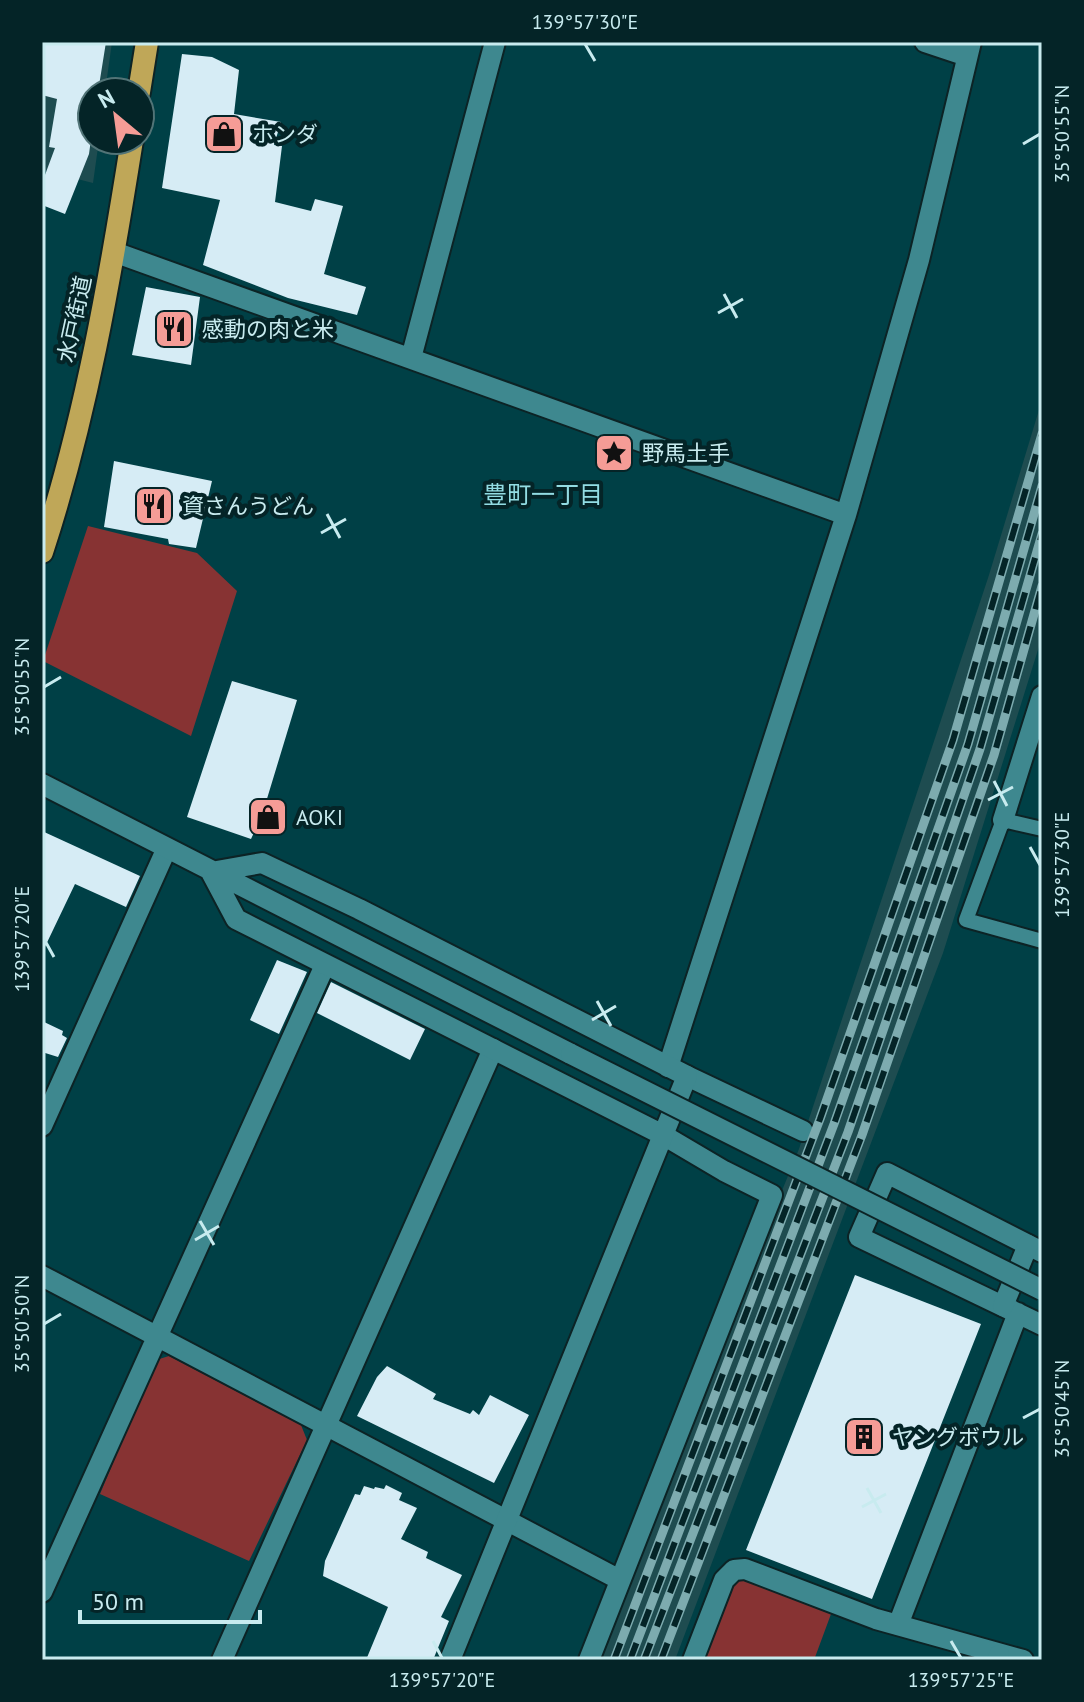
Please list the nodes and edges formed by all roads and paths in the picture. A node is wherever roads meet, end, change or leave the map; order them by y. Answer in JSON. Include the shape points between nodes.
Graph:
{"nodes":[{"id":1,"x":147,"y":42,"type":"edge"},
{"id":2,"x":495,"y":42,"type":"edge"},
{"id":3,"x":925,"y":42,"type":"edge"},
{"id":4,"x":969,"y":49,"type":"edge"},
{"id":5,"x":142,"y":76,"type":"edge"},
{"id":6,"x":129,"y":156,"type":"edge"},
{"id":7,"x":114,"y":252,"type":"junction"},
{"id":8,"x":411,"y":358,"type":"junction"},
{"id":9,"x":846,"y":515,"type":"junction"},
{"id":10,"x":42,"y":552,"type":"edge"},
{"id":11,"x":1042,"y":696,"type":"edge"},
{"id":12,"x":42,"y":784,"type":"edge"},
{"id":13,"x":1003,"y":820,"type":"junction"},
{"id":14,"x":1042,"y":829,"type":"edge"},
{"id":15,"x":166,"y":850,"type":"junction"},
{"id":16,"x":211,"y":872,"type":"junction"},
{"id":17,"x":1042,"y":941,"type":"edge"},
{"id":18,"x":325,"y":965,"type":"junction"},
{"id":19,"x":493,"y":1049,"type":"junction"},
{"id":20,"x":668,"y":1067,"type":"junction"},
{"id":21,"x":687,"y":1076,"type":"junction"},
{"id":22,"x":42,"y":1126,"type":"edge"},
{"id":23,"x":803,"y":1131,"type":"dead end"},
{"id":24,"x":663,"y":1135,"type":"junction"},
{"id":25,"x":1035,"y":1248,"type":"edge"},
{"id":26,"x":42,"y":1276,"type":"edge"},
{"id":27,"x":1042,"y":1290,"type":"edge"},
{"id":28,"x":1010,"y":1309,"type":"junction"},
{"id":29,"x":1042,"y":1325,"type":"edge"},
{"id":30,"x":156,"y":1338,"type":"junction"},
{"id":31,"x":324,"y":1426,"type":"junction"},
{"id":32,"x":507,"y":1519,"type":"junction"},
{"id":33,"x":620,"y":1580,"type":"junction"},
{"id":34,"x":42,"y":1592,"type":"edge"},
{"id":35,"x":898,"y":1625,"type":"junction"},
{"id":36,"x":998,"y":1658,"type":"edge"},
{"id":37,"x":222,"y":1660,"type":"edge"},
{"id":38,"x":450,"y":1660,"type":"edge"},
{"id":39,"x":589,"y":1660,"type":"edge"},
{"id":40,"x":693,"y":1660,"type":"edge"},
{"id":41,"x":1023,"y":1660,"type":"edge"}],
"edges":[{"from":1,"to":5,"type":"highway"},
{"from":2,"to":8,"type":"street"},
{"from":3,"to":4,"type":"street"},
{"from":4,"to":9,"type":"street","via":[[919,260]]},
{"from":6,"to":7,"type":"highway","name":"水戸街道"},
{"from":7,"to":8,"type":"street"},
{"from":7,"to":10,"type":"highway","name":"水戸街道","via":[[98,341]]},
{"from":8,"to":9,"type":"street"},
{"from":9,"to":20,"type":"street"},
{"from":11,"to":13,"type":"street"},
{"from":12,"to":15,"type":"street"},
{"from":13,"to":14,"type":"lane"},
{"from":13,"to":17,"type":"lane","via":[[966,920]]},
{"from":15,"to":16,"type":"street"},
{"from":15,"to":22,"type":"street"},
{"from":16,"to":18,"type":"street","via":[[236,919]]},
{"from":16,"to":20,"type":"street","via":[[262,863]]},
{"from":16,"to":27,"type":"street","bridge":true},
{"from":18,"to":19,"type":"street"},
{"from":18,"to":30,"type":"street"},
{"from":19,"to":24,"type":"street"},
{"from":19,"to":31,"type":"street"},
{"from":20,"to":21,"type":"street"},
{"from":21,"to":23,"type":"street"},
{"from":21,"to":24,"type":"street"},
{"from":24,"to":32,"type":"street"},
{"from":24,"to":33,"type":"street","via":[[772,1195]]},
{"from":25,"to":28,"type":"street"},
{"from":25,"to":28,"type":"street","via":[[887,1173],[859,1237]]},
{"from":26,"to":30,"type":"street"},
{"from":28,"to":29,"type":"street"},
{"from":28,"to":35,"type":"street"},
{"from":30,"to":31,"type":"street"},
{"from":30,"to":34,"type":"street"},
{"from":31,"to":32,"type":"street"},
{"from":31,"to":37,"type":"street"},
{"from":32,"to":33,"type":"street"},
{"from":32,"to":38,"type":"street"},
{"from":33,"to":39,"type":"street"},
{"from":35,"to":36,"type":"street"},
{"from":35,"to":40,"type":"street","via":[[745,1569],[734,1570],[724,1580]]},
{"from":36,"to":41,"type":"street"}]}
